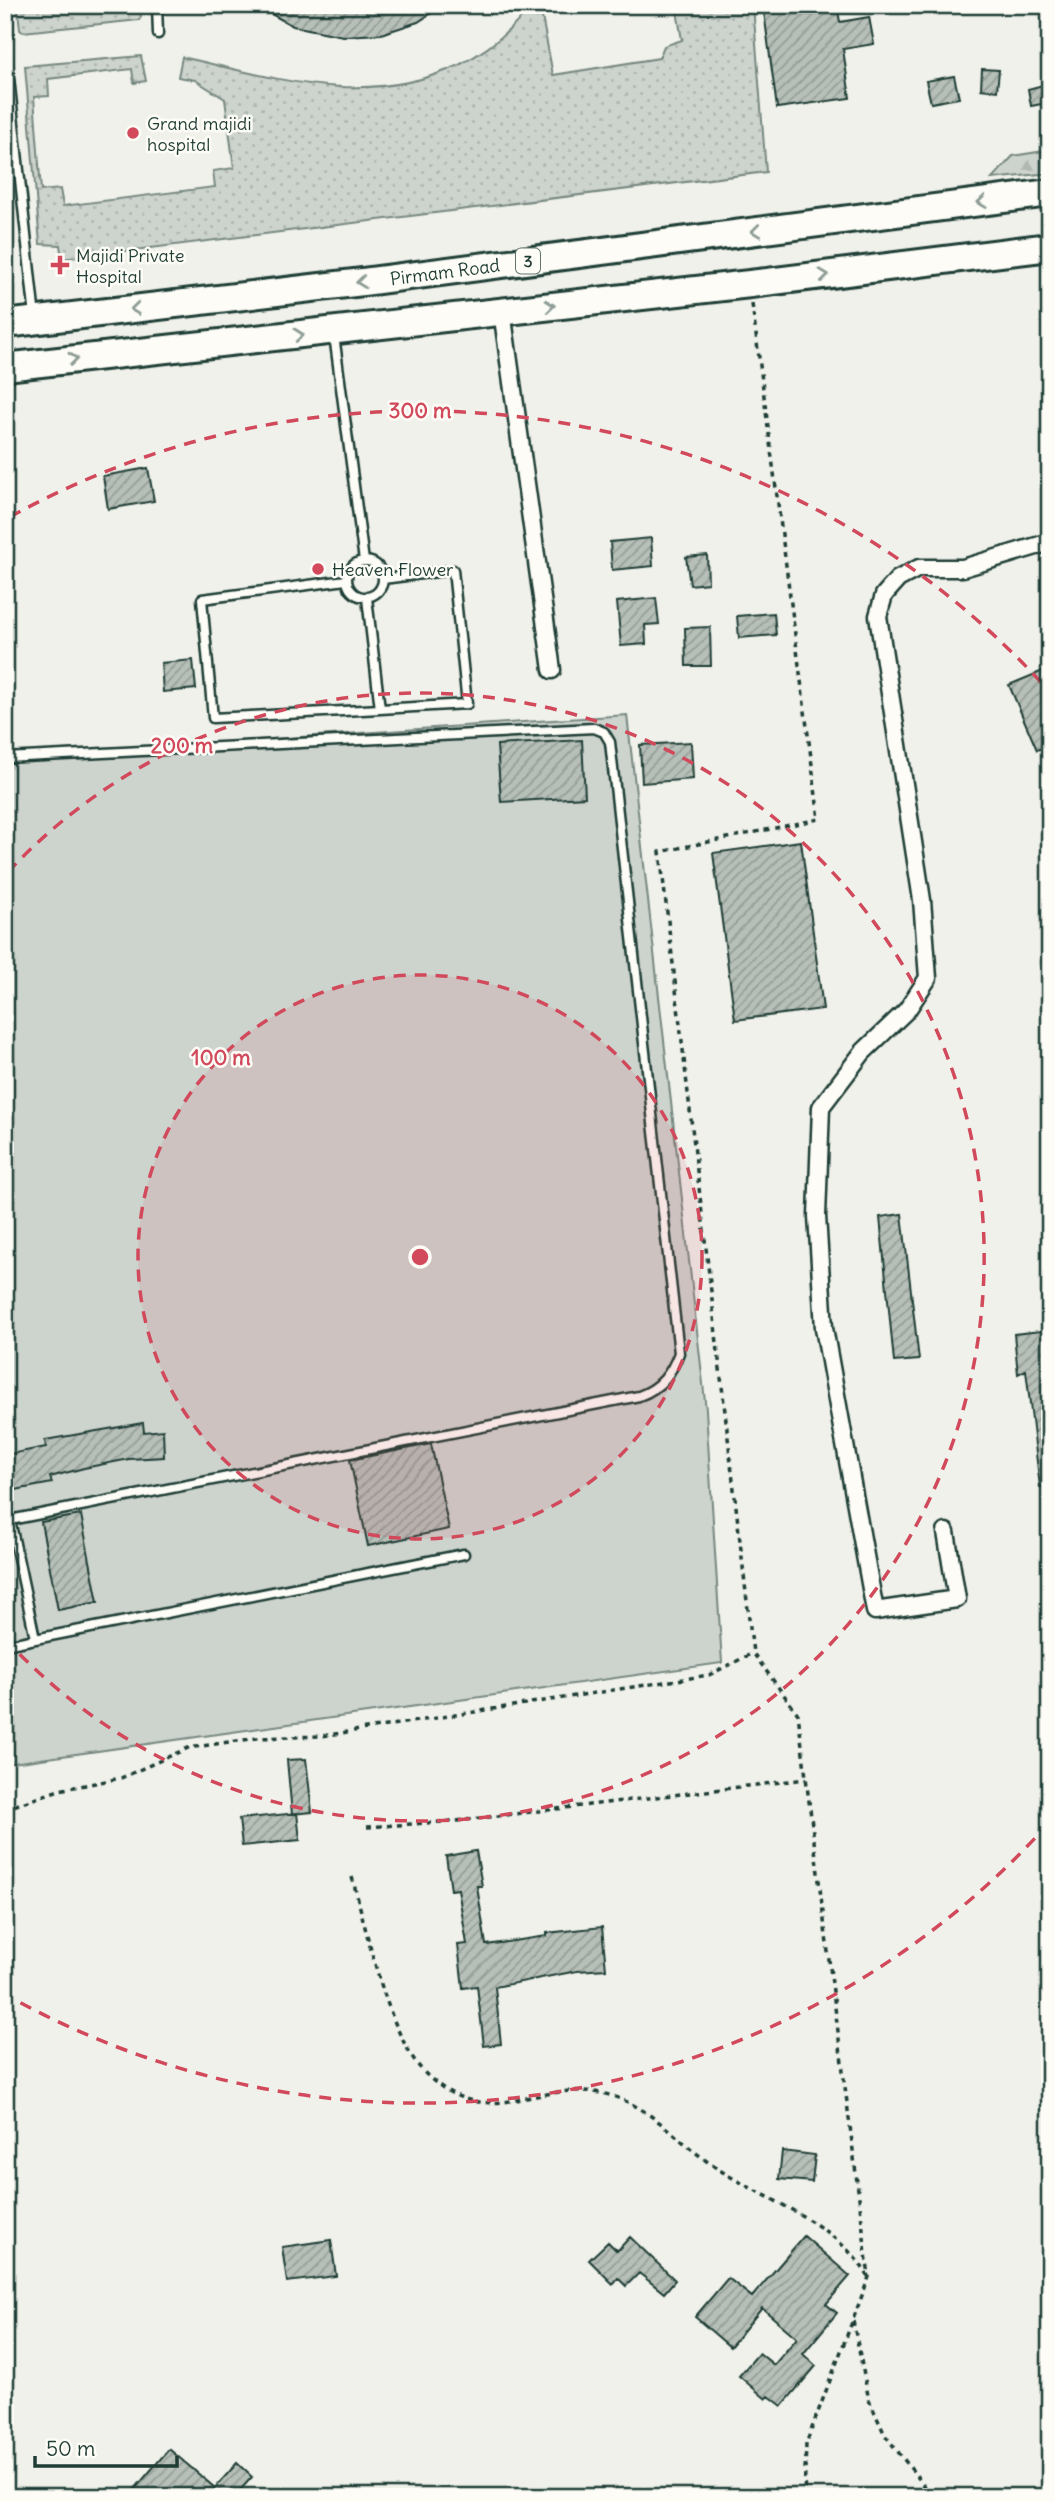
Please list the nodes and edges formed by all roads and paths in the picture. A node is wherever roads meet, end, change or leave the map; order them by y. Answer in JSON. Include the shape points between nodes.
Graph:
{"nodes":[{"id":1,"x":157,"y":5,"type":"edge"},
{"id":2,"x":158,"y":34,"type":"dead end"},
{"id":3,"x":5,"y":41,"type":"edge"},
{"id":4,"x":6,"y":52,"type":"edge"},
{"id":5,"x":1050,"y":193,"type":"edge"},
{"id":6,"x":1050,"y":247,"type":"edge"},
{"id":7,"x":750,"y":284,"type":"junction"},
{"id":8,"x":502,"y":311,"type":"junction"},
{"id":9,"x":6,"y":321,"type":"edge"},
{"id":10,"x":35,"y":321,"type":"junction"},
{"id":11,"x":334,"y":331,"type":"junction"},
{"id":12,"x":5,"y":367,"type":"edge"},
{"id":13,"x":1050,"y":542,"type":"edge"},
{"id":14,"x":364,"y":561,"type":"junction"},
{"id":15,"x":383,"y":579,"type":"junction"},
{"id":16,"x":346,"y":580,"type":"junction"},
{"id":17,"x":367,"y":598,"type":"junction"},
{"id":18,"x":552,"y":670,"type":"dead end"},
{"id":19,"x":380,"y":709,"type":"junction"},
{"id":20,"x":5,"y":758,"type":"edge"},
{"id":21,"x":8,"y":1521,"type":"edge"},
{"id":22,"x":946,"y":1532,"type":"dead end"},
{"id":23,"x":464,"y":1554,"type":"dead end"},
{"id":24,"x":35,"y":1638,"type":"junction"},
{"id":25,"x":5,"y":1644,"type":"edge"},
{"id":26,"x":753,"y":1653,"type":"junction"},
{"id":27,"x":806,"y":1779,"type":"junction"},
{"id":28,"x":5,"y":1809,"type":"edge"},
{"id":29,"x":368,"y":1827,"type":"dead end"},
{"id":30,"x":352,"y":1877,"type":"dead end"},
{"id":31,"x":869,"y":2277,"type":"junction"},
{"id":32,"x":853,"y":2319,"type":"junction"},
{"id":33,"x":804,"y":2497,"type":"edge"},
{"id":34,"x":933,"y":2497,"type":"edge"}],
"edges":[{"from":1,"to":2,"type":"lane"},
{"from":3,"to":4,"type":"lane"},
{"from":4,"to":10,"type":"lane"},
{"from":5,"to":10,"type":"highway","name":"Pirmam Road","number":"3","one_way":true},
{"from":7,"to":6,"type":"highway","one_way":true},
{"from":8,"to":7,"type":"highway","one_way":true},
{"from":7,"to":26,"type":"path","via":[[819,819],[660,852]]},
{"from":8,"to":11,"type":"highway"},
{"from":8,"to":18,"type":"street"},
{"from":9,"to":10,"type":"highway","name":"Pirmam Road","number":"3"},
{"from":12,"to":11,"type":"highway","one_way":true},
{"from":11,"to":14,"type":"lane"},
{"from":13,"to":22,"type":"street","via":[[963,568],[919,568],[898,579],[884,595],[878,616],[922,900],[928,978],[907,1010],[863,1052],[821,1107],[817,1216],[824,1328],[875,1611],[957,1599]]},
{"from":14,"to":15,"type":"lane","via":[[380,568]]},
{"from":14,"to":16,"type":"lane","via":[[351,567]]},
{"from":15,"to":17,"type":"lane","via":[[377,594]]},
{"from":15,"to":19,"type":"lane","via":[[453,570],[467,704]]},
{"from":16,"to":17,"type":"lane","via":[[355,595]]},
{"from":16,"to":19,"type":"lane","via":[[202,599],[213,718]]},
{"from":17,"to":19,"type":"lane"},
{"from":20,"to":21,"type":"lane","via":[[594,728],[604,732],[610,742],[679,1353],[666,1379],[639,1396]]},
{"from":21,"to":24,"type":"lane"},
{"from":23,"to":24,"type":"lane"},
{"from":24,"to":25,"type":"lane"},
{"from":26,"to":27,"type":"path","via":[[798,1714]]},
{"from":26,"to":28,"type":"path","via":[[709,1675],[322,1736],[257,1738],[188,1748],[121,1778],[59,1790]]},
{"from":27,"to":29,"type":"path","via":[[456,1821]]},
{"from":27,"to":31,"type":"path"},
{"from":30,"to":31,"type":"path","via":[[392,2013],[411,2057],[429,2078],[464,2100],[487,2105],[566,2090],[597,2092],[640,2109],[659,2119],[710,2163],[780,2200],[845,2247]]},
{"from":31,"to":32,"type":"path"},
{"from":32,"to":33,"type":"path","via":[[806,2444]]},
{"from":32,"to":34,"type":"path","via":[[869,2400],[885,2435]]}]}
